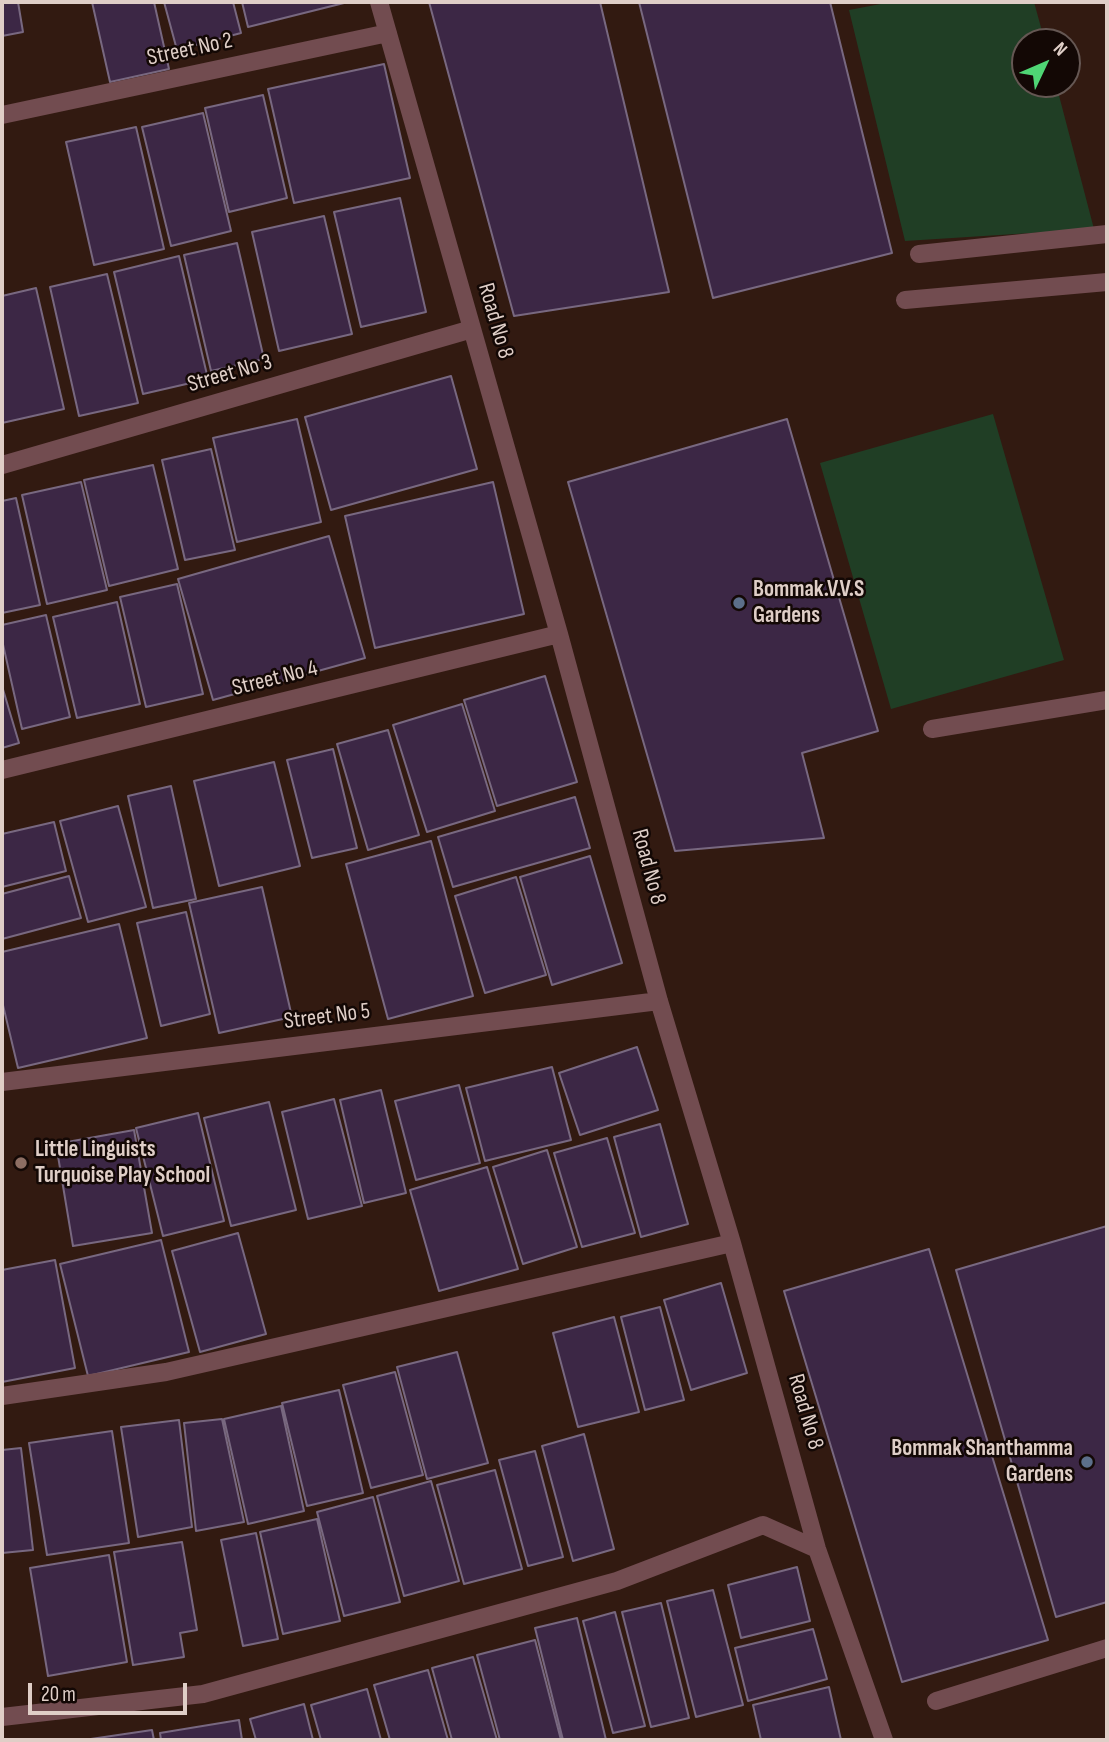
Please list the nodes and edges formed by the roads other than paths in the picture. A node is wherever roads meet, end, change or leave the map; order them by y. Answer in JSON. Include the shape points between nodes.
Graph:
{"nodes":[{"id":1,"x":379,"y":2,"type":"edge"},
{"id":2,"x":388,"y":33,"type":"junction"},
{"id":3,"x":2,"y":115,"type":"edge"},
{"id":4,"x":1107,"y":234,"type":"edge"},
{"id":5,"x":919,"y":254,"type":"dead end"},
{"id":6,"x":1107,"y":282,"type":"edge"},
{"id":7,"x":905,"y":300,"type":"dead end"},
{"id":8,"x":472,"y":330,"type":"junction"},
{"id":9,"x":2,"y":465,"type":"edge"},
{"id":10,"x":559,"y":635,"type":"junction"},
{"id":11,"x":1107,"y":700,"type":"edge"},
{"id":12,"x":932,"y":729,"type":"dead end"},
{"id":13,"x":2,"y":771,"type":"edge"},
{"id":14,"x":659,"y":1001,"type":"junction"},
{"id":15,"x":2,"y":1082,"type":"edge"},
{"id":16,"x":732,"y":1243,"type":"junction"},
{"id":17,"x":2,"y":1396,"type":"edge"},
{"id":18,"x":817,"y":1549,"type":"junction"},
{"id":19,"x":1107,"y":1648,"type":"edge"},
{"id":20,"x":936,"y":1701,"type":"dead end"},
{"id":21,"x":2,"y":1717,"type":"edge"},
{"id":22,"x":884,"y":1740,"type":"edge"}],
"edges":[{"from":1,"to":2,"type":"street","name":"Road No 8"},
{"from":2,"to":3,"type":"street","name":"Street No 2"},
{"from":2,"to":8,"type":"street","name":"Road No 8"},
{"from":4,"to":5,"type":"street"},
{"from":6,"to":7,"type":"street"},
{"from":8,"to":9,"type":"street","name":"Street No 3"},
{"from":8,"to":10,"type":"street","name":"Road No 8"},
{"from":10,"to":13,"type":"street","name":"Street No 4"},
{"from":10,"to":14,"type":"street","name":"Road No 8"},
{"from":11,"to":12,"type":"street"},
{"from":14,"to":15,"type":"street","name":"Street No 5"},
{"from":14,"to":16,"type":"street","name":"Road No 8"},
{"from":16,"to":17,"type":"street","via":[[166,1372]]},
{"from":16,"to":18,"type":"street","name":"Road No 8"},
{"from":18,"to":21,"type":"street","via":[[763,1525],[617,1581],[203,1693]]},
{"from":18,"to":22,"type":"street","name":"Road No 8"},
{"from":19,"to":20,"type":"street"}]}
